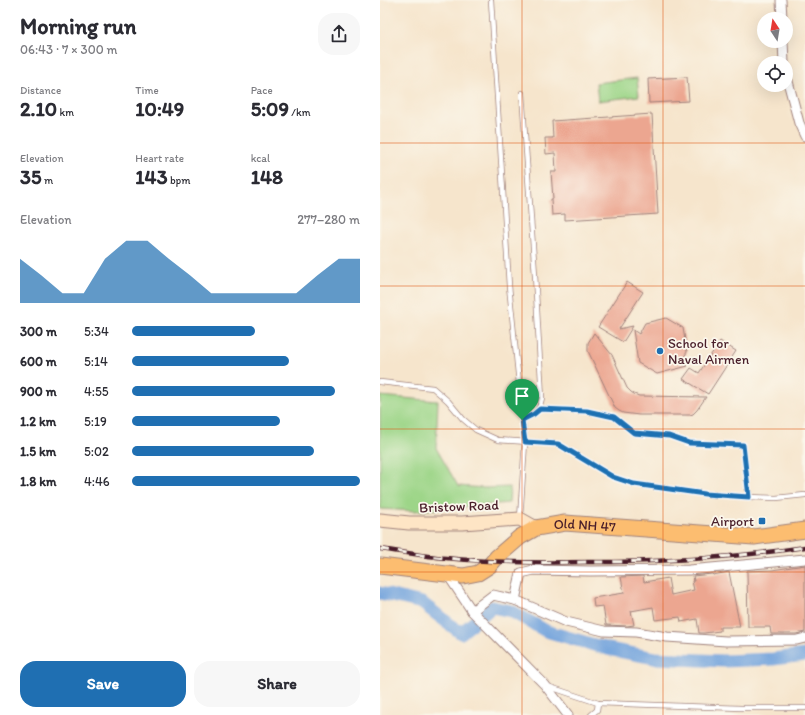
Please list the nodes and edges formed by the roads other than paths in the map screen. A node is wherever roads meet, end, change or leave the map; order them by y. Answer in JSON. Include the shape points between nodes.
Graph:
{"nodes":[{"id":1,"x":491,"y":0,"type":"edge"},
{"id":2,"x":781,"y":0,"type":"edge"},
{"id":3,"x":782,"y":12,"type":"edge"},
{"id":4,"x":791,"y":92,"type":"edge"},
{"id":5,"x":522,"y":93,"type":"dead end"},
{"id":6,"x":805,"y":136,"type":"edge"},
{"id":7,"x":380,"y":382,"type":"edge"},
{"id":8,"x":540,"y":409,"type":"junction"},
{"id":9,"x":522,"y":420,"type":"junction"},
{"id":10,"x":525,"y":442,"type":"junction"},
{"id":11,"x":805,"y":495,"type":"edge"},
{"id":12,"x":749,"y":497,"type":"junction"},
{"id":13,"x":520,"y":519,"type":"junction"},
{"id":14,"x":380,"y":520,"type":"edge"},
{"id":15,"x":536,"y":528,"type":"junction"},
{"id":16,"x":805,"y":530,"type":"edge"},
{"id":17,"x":805,"y":559,"type":"edge"},
{"id":18,"x":380,"y":566,"type":"edge"},
{"id":19,"x":448,"y":575,"type":"junction"},
{"id":20,"x":515,"y":600,"type":"junction"},
{"id":21,"x":472,"y":611,"type":"junction"},
{"id":22,"x":805,"y":638,"type":"edge"},
{"id":23,"x":544,"y":685,"type":"junction"},
{"id":24,"x":598,"y":703,"type":"junction"},
{"id":25,"x":805,"y":708,"type":"edge"},
{"id":26,"x":568,"y":715,"type":"edge"},
{"id":27,"x":591,"y":715,"type":"edge"}],
"edges":[{"from":1,"to":9,"type":"lane","via":[[509,286]]},
{"from":2,"to":3,"type":"street"},
{"from":4,"to":6,"type":"street"},
{"from":5,"to":8,"type":"lane","via":[[542,398]]},
{"from":7,"to":10,"type":"lane","via":[[433,388],[476,430],[498,440]]},
{"from":8,"to":9,"type":"lane"},
{"from":8,"to":12,"type":"lane","via":[[587,411],[614,417],[634,433],[669,436],[689,443],[743,445]]},
{"from":9,"to":10,"type":"lane"},
{"from":10,"to":12,"type":"lane","via":[[558,444],[613,477],[634,484]]},
{"from":10,"to":13,"type":"lane"},
{"from":11,"to":12,"type":"lane"},
{"from":13,"to":14,"type":"street","name":"Bristow Road","via":[[447,523]]},
{"from":13,"to":15,"type":"street"},
{"from":15,"to":16,"type":"main road","name":"Old NH 47","via":[[565,523],[754,537]]},
{"from":15,"to":19,"type":"main road","name":"Old NH 47","via":[[520,537],[478,573]]},
{"from":17,"to":20,"type":"street","via":[[689,570],[534,570],[521,573]]},
{"from":18,"to":19,"type":"main road","name":"Old NH 47"},
{"from":19,"to":21,"type":"street"},
{"from":20,"to":21,"type":"street","via":[[493,595]]},
{"from":20,"to":22,"type":"street","via":[[566,622],[604,631],[726,641]]},
{"from":21,"to":23,"type":"street"},
{"from":23,"to":24,"type":"lane"},
{"from":23,"to":26,"type":"street"},
{"from":24,"to":25,"type":"lane"},
{"from":24,"to":27,"type":"lane","via":[[597,710]]}]}
